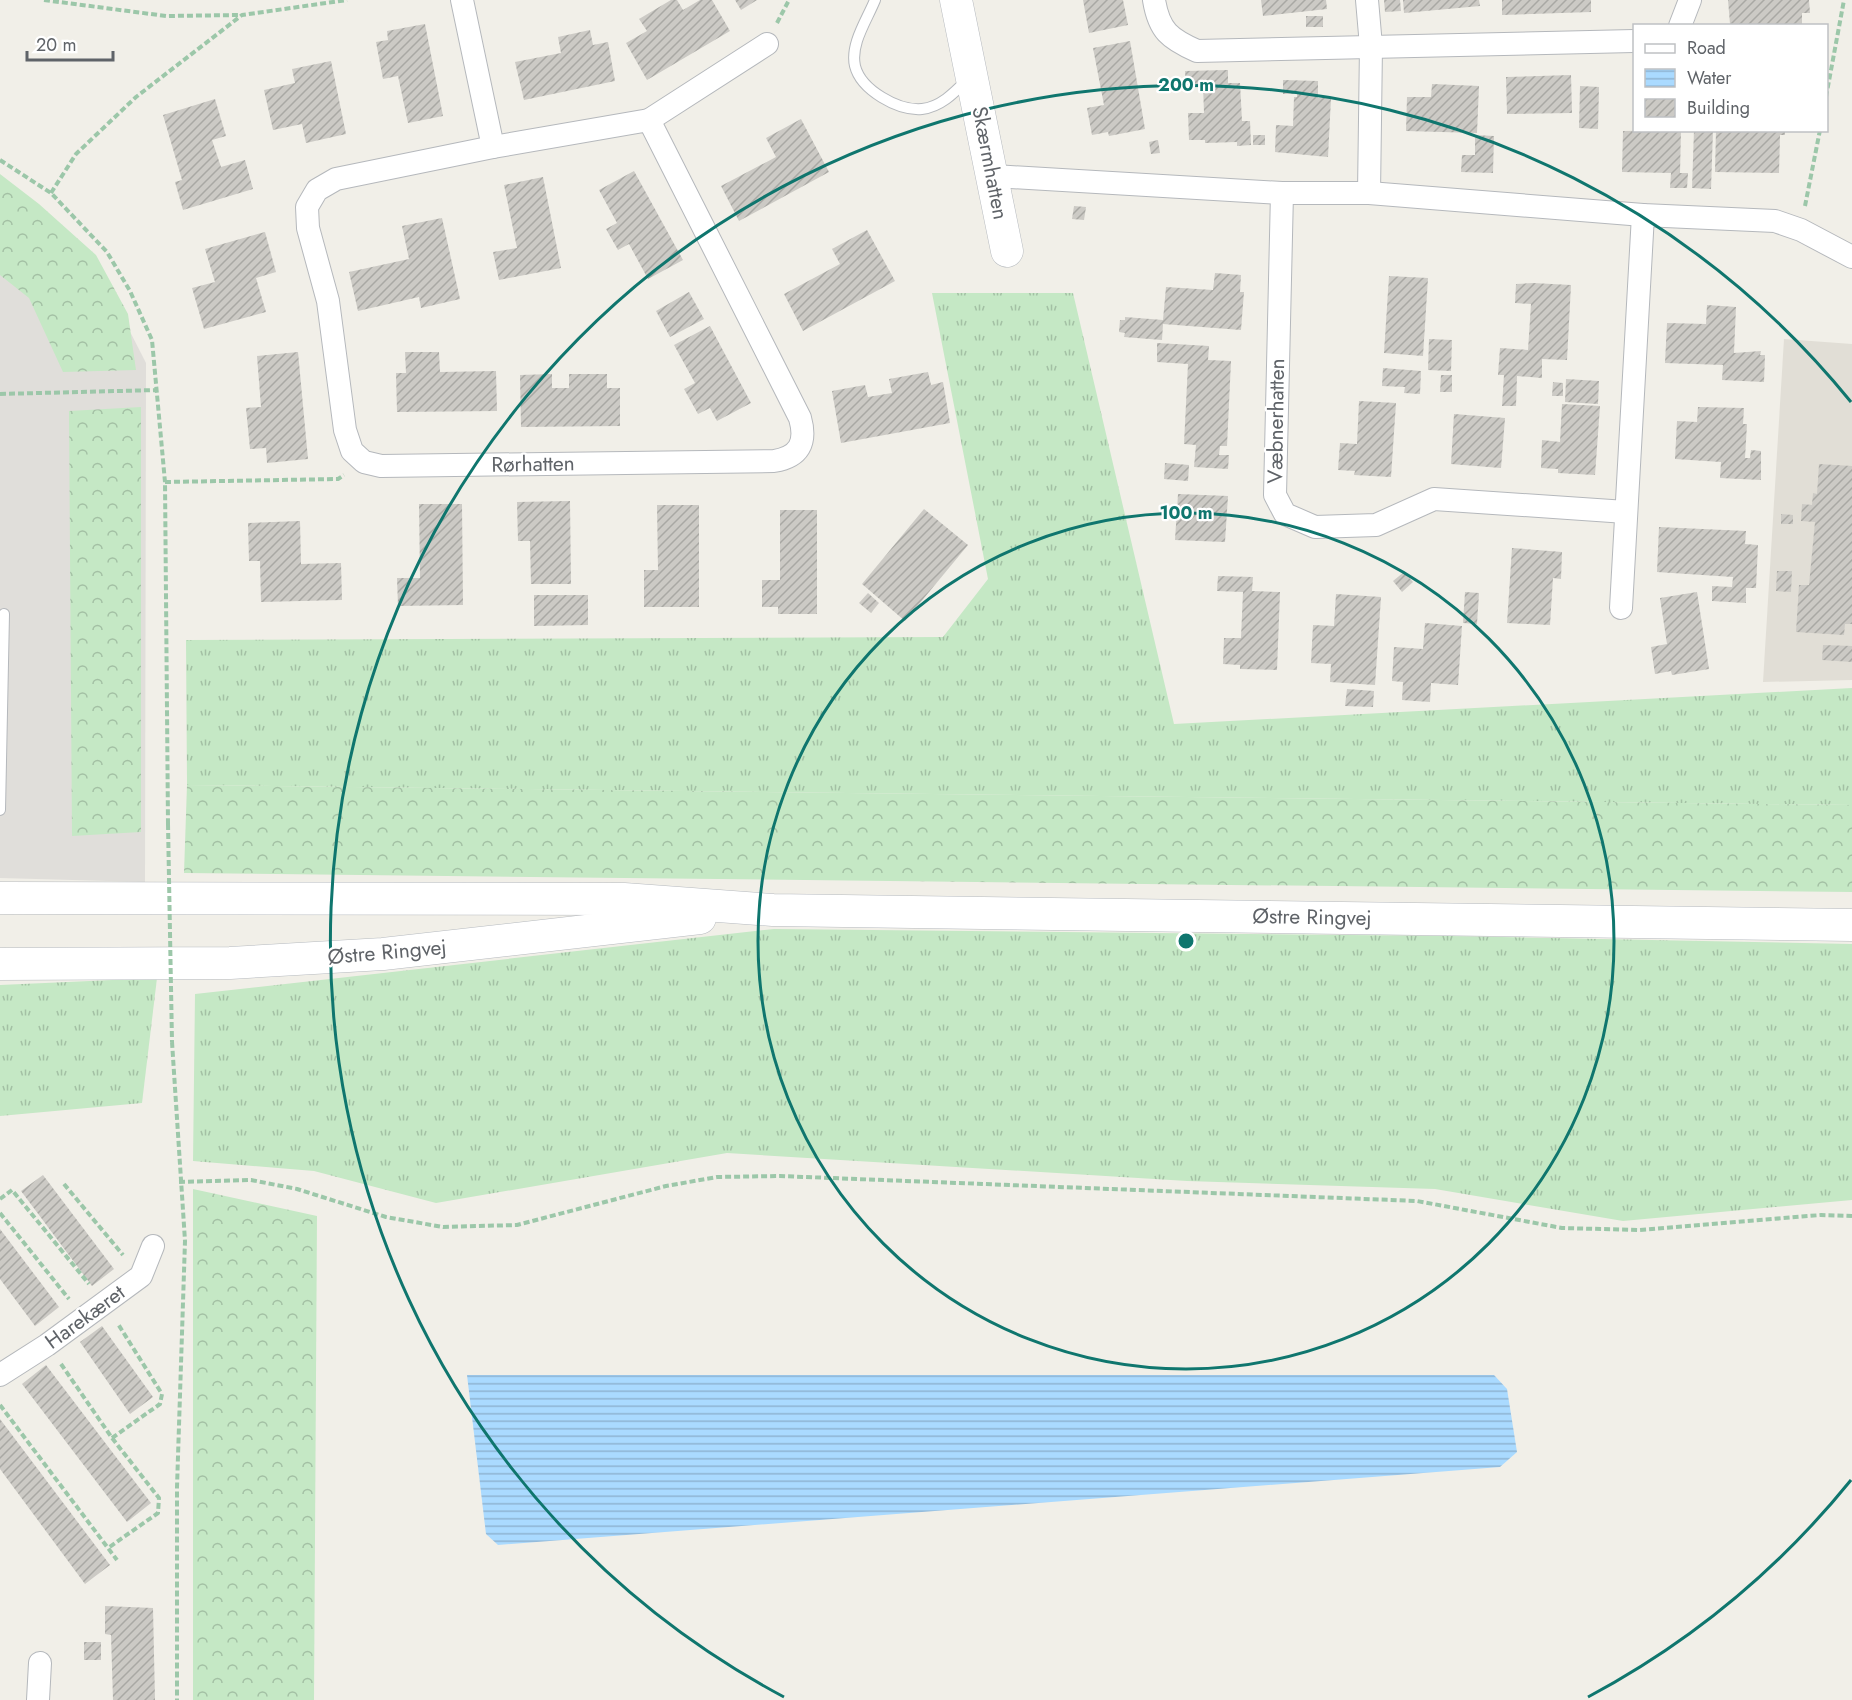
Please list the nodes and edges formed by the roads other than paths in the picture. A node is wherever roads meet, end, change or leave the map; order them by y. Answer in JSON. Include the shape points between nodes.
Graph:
{"nodes":[{"id":1,"x":462,"y":0,"type":"edge"},
{"id":2,"x":875,"y":0,"type":"edge"},
{"id":3,"x":956,"y":0,"type":"edge"},
{"id":4,"x":1154,"y":0,"type":"edge"},
{"id":5,"x":1367,"y":0,"type":"edge"},
{"id":6,"x":1690,"y":0,"type":"edge"},
{"id":7,"x":1681,"y":24,"type":"edge"},
{"id":8,"x":1633,"y":41,"type":"edge"},
{"id":9,"x":767,"y":44,"type":"dead end"},
{"id":10,"x":1371,"y":46,"type":"junction"},
{"id":11,"x":973,"y":75,"type":"junction"},
{"id":12,"x":649,"y":120,"type":"junction"},
{"id":13,"x":493,"y":147,"type":"junction"},
{"id":14,"x":994,"y":176,"type":"junction"},
{"id":15,"x":1281,"y":193,"type":"junction"},
{"id":16,"x":1369,"y":193,"type":"junction"},
{"id":17,"x":1643,"y":214,"type":"junction"},
{"id":18,"x":1007,"y":250,"type":"dead end"},
{"id":19,"x":1852,"y":257,"type":"edge"},
{"id":20,"x":1626,"y":512,"type":"junction"},
{"id":21,"x":1620,"y":608,"type":"dead end"},
{"id":22,"x":4,"y":615,"type":"dead end"},
{"id":23,"x":0,"y":810,"type":"edge"},
{"id":24,"x":0,"y":898,"type":"edge"},
{"id":25,"x":773,"y":910,"type":"junction"},
{"id":26,"x":1852,"y":925,"type":"edge"},
{"id":27,"x":0,"y":964,"type":"edge"},
{"id":28,"x":153,"y":1246,"type":"dead end"},
{"id":29,"x":0,"y":1375,"type":"edge"},
{"id":30,"x":40,"y":1664,"type":"dead end"},
{"id":31,"x":38,"y":1700,"type":"edge"}],
"edges":[{"from":1,"to":13,"type":"street"},
{"from":2,"to":11,"type":"lane","name":"Skærmhatten","via":[[854,48],[855,67],[867,86],[894,104],[922,109],[949,98]]},
{"from":3,"to":11,"type":"main road","name":"Skærmhatten"},
{"from":4,"to":10,"type":"street","via":[[1157,19],[1174,41],[1197,51]]},
{"from":5,"to":10,"type":"street"},
{"from":6,"to":7,"type":"street"},
{"from":8,"to":10,"type":"street"},
{"from":9,"to":12,"type":"street"},
{"from":10,"to":16,"type":"street"},
{"from":11,"to":14,"type":"main road","name":"Skærmhatten"},
{"from":12,"to":13,"type":"street"},
{"from":12,"to":13,"type":"street","name":"Rørhatten","via":[[800,418],[803,438],[792,457],[774,461],[381,466],[364,462],[352,451],[345,430],[328,300],[308,228],[307,207],[317,190],[336,179]]},
{"from":14,"to":15,"type":"street"},
{"from":14,"to":18,"type":"main road","name":"Skærmhatten"},
{"from":15,"to":16,"type":"street"},
{"from":15,"to":20,"type":"street","name":"Væbnerhatten","via":[[1275,495],[1285,514],[1315,527],[1376,525],[1434,499]]},
{"from":16,"to":17,"type":"street"},
{"from":17,"to":19,"type":"street","via":[[1775,221]]},
{"from":17,"to":20,"type":"street"},
{"from":20,"to":21,"type":"street"},
{"from":22,"to":23,"type":"lane"},
{"from":24,"to":25,"type":"main road","name":"Østre Ringvej","via":[[624,899]]},
{"from":25,"to":26,"type":"main road","name":"Østre Ringvej"},
{"from":25,"to":27,"type":"main road","name":"Østre Ringvej","via":[[383,954],[230,963]]},
{"from":28,"to":29,"type":"street","name":"Harekæret","via":[[141,1276],[85,1319]]},
{"from":30,"to":31,"type":"street"}]}
